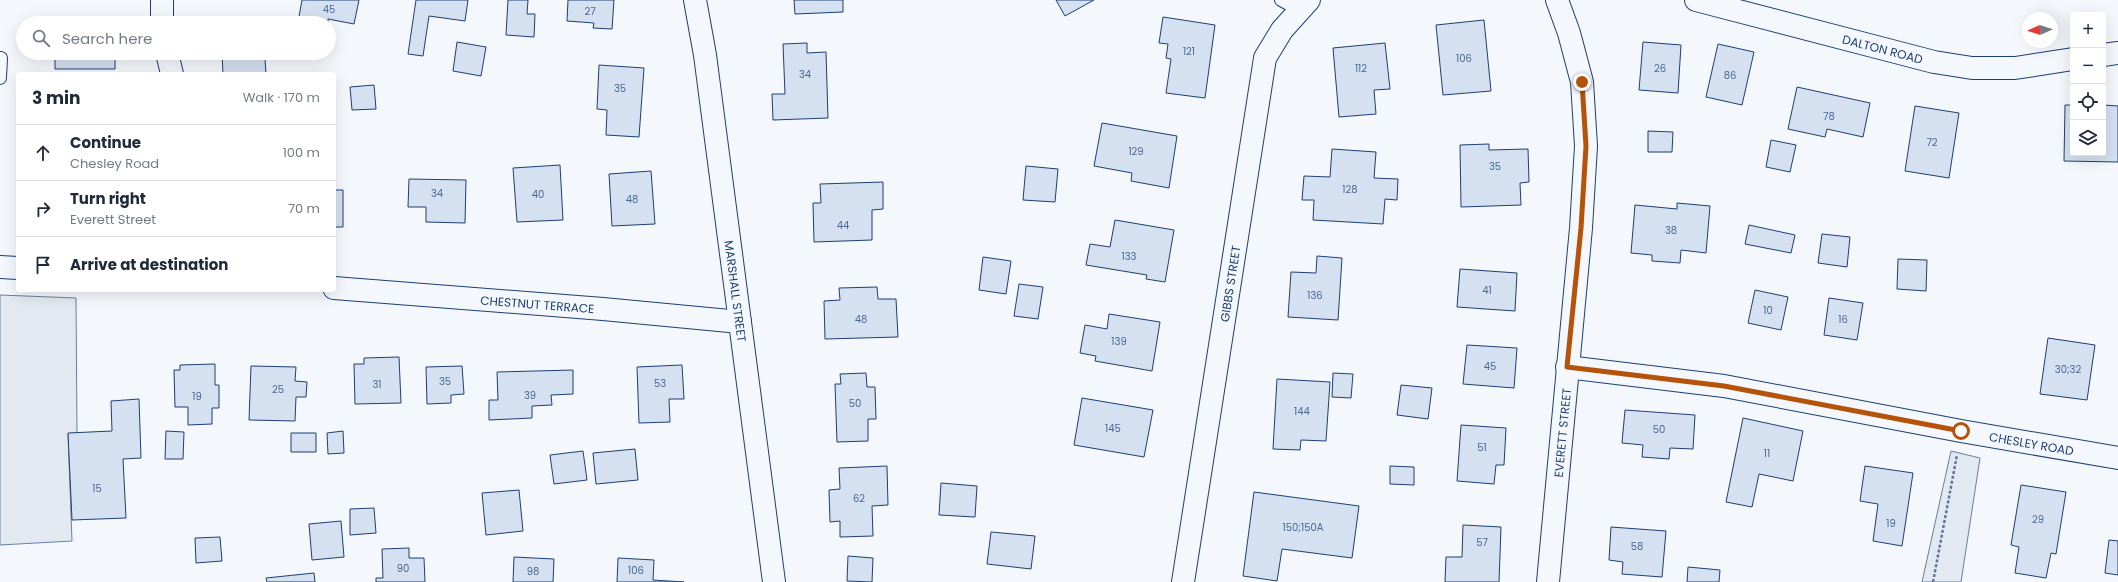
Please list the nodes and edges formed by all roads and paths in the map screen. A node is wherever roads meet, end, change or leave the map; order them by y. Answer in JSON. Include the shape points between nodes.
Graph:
{"nodes":[{"id":1,"x":162,"y":0,"type":"edge"},
{"id":2,"x":695,"y":0,"type":"edge"},
{"id":3,"x":1281,"y":0,"type":"edge"},
{"id":4,"x":1557,"y":0,"type":"edge"},
{"id":5,"x":1696,"y":0,"type":"edge"},
{"id":6,"x":1304,"y":5,"type":"edge"},
{"id":7,"x":162,"y":16,"type":"edge"},
{"id":8,"x":2118,"y":53,"type":"edge"},
{"id":9,"x":2106,"y":55,"type":"edge"},
{"id":10,"x":1,"y":58,"type":"dead end"},
{"id":11,"x":2070,"y":59,"type":"edge"},
{"id":12,"x":169,"y":60,"type":"edge"},
{"id":13,"x":172,"y":72,"type":"edge"},
{"id":14,"x":0,"y":78,"type":"edge"},
{"id":15,"x":0,"y":267,"type":"edge"},
{"id":16,"x":16,"y":268,"type":"edge"},
{"id":17,"x":336,"y":288,"type":"edge"},
{"id":18,"x":740,"y":322,"type":"junction"},
{"id":19,"x":1567,"y":367,"type":"junction"},
{"id":20,"x":1961,"y":431,"type":"junction"},
{"id":21,"x":2118,"y":458,"type":"edge"},
{"id":22,"x":774,"y":582,"type":"edge"},
{"id":23,"x":1183,"y":582,"type":"edge"},
{"id":24,"x":1548,"y":582,"type":"edge"},
{"id":25,"x":1933,"y":582,"type":"edge"}],
"edges":[{"from":1,"to":7,"type":"street"},
{"from":2,"to":18,"type":"street","name":"MARSHALL STREET","via":[[705,55]]},
{"from":3,"to":6,"type":"lane"},
{"from":4,"to":19,"type":"street","name":"EVERETT STREET","via":[[1582,82],[1586,146],[1581,228]]},
{"from":5,"to":11,"type":"street","name":"DALTON ROAD","via":[[1934,62],[1972,68],[2015,68]]},
{"from":6,"to":23,"type":"street","name":"GIBBS STREET","via":[[1282,30],[1265,58]]},
{"from":8,"to":9,"type":"street"},
{"from":10,"to":14,"type":"lane"},
{"from":12,"to":13,"type":"street"},
{"from":15,"to":16,"type":"street"},
{"from":17,"to":18,"type":"street","name":"CHESTNUT TERRACE"},
{"from":18,"to":22,"type":"street","name":"MARSHALL STREET"},
{"from":19,"to":20,"type":"street","name":"CHESLEY ROAD","via":[[1724,386]]},
{"from":19,"to":24,"type":"street","name":"EVERETT STREET"},
{"from":20,"to":21,"type":"street","name":"CHESLEY ROAD"},
{"from":20,"to":25,"type":"path"}]}
